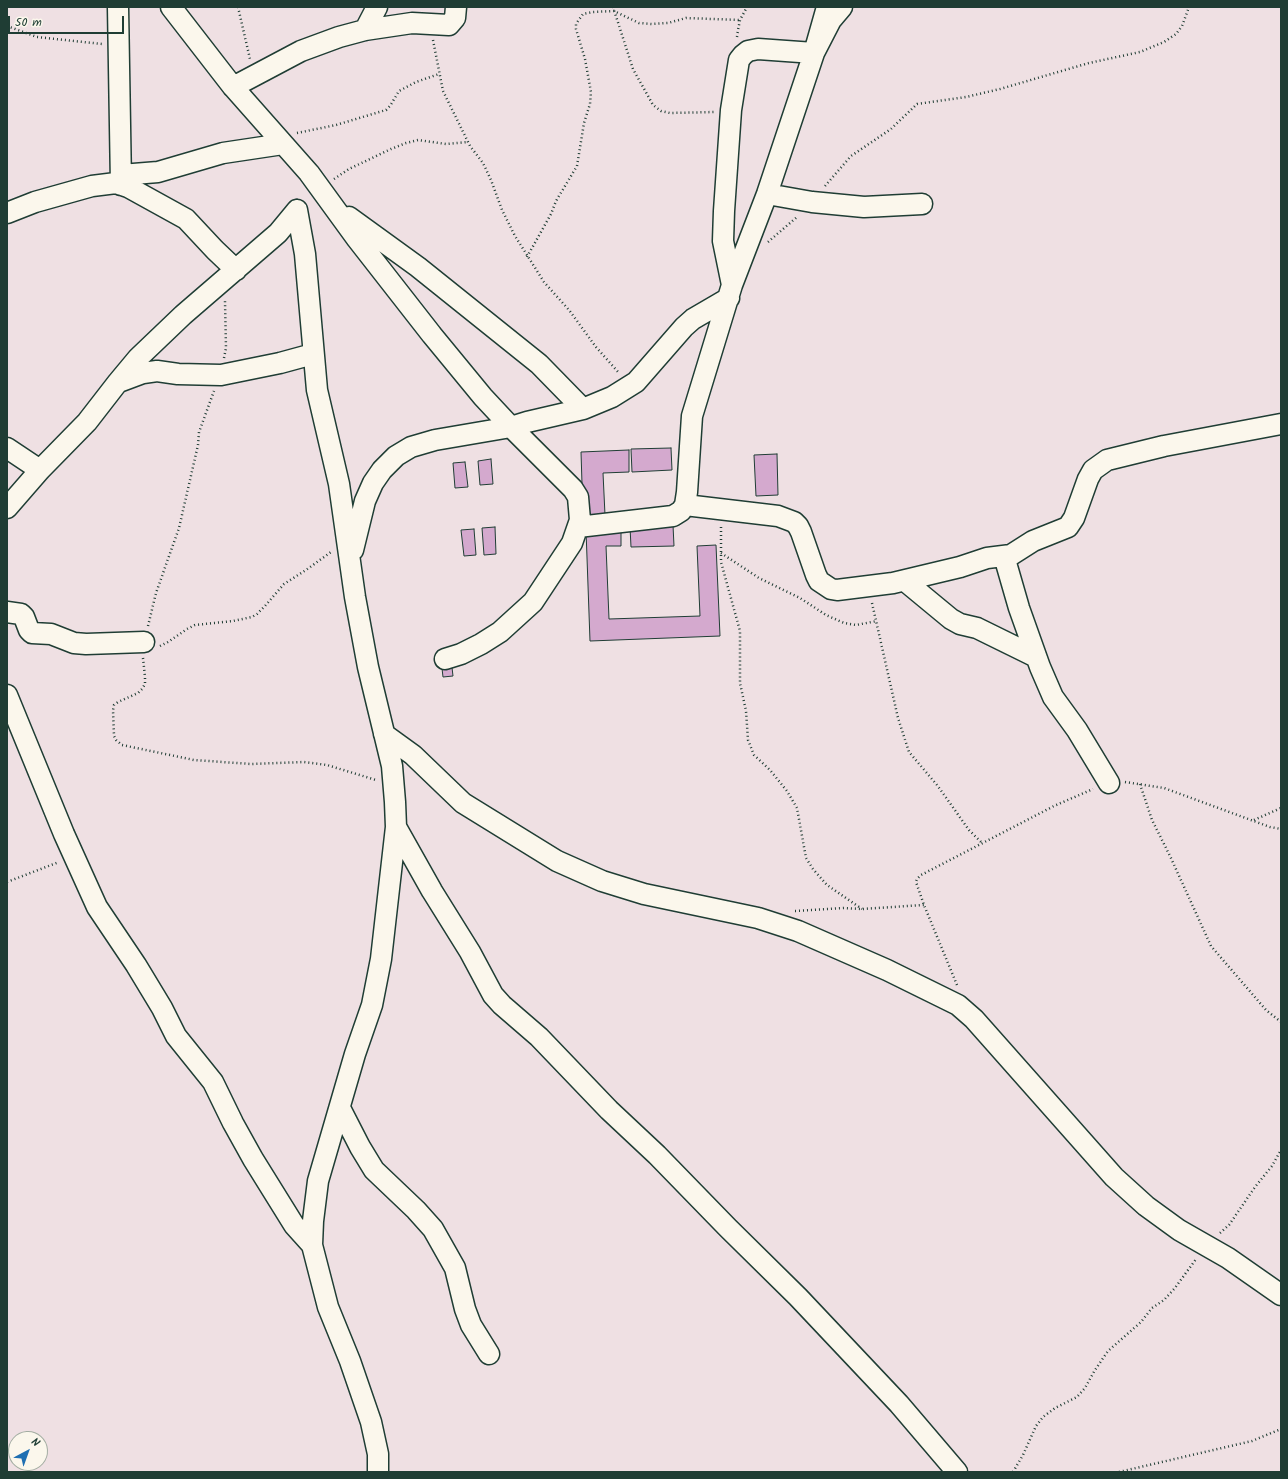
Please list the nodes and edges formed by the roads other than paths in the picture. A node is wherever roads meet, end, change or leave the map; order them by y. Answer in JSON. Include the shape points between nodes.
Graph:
{"nodes":[{"id":1,"x":118,"y":7,"type":"edge"},
{"id":2,"x":171,"y":7,"type":"edge"},
{"id":3,"x":377,"y":7,"type":"edge"},
{"id":4,"x":456,"y":7,"type":"edge"},
{"id":5,"x":827,"y":7,"type":"edge"},
{"id":6,"x":842,"y":7,"type":"edge"},
{"id":7,"x":365,"y":30,"type":"junction"},
{"id":8,"x":814,"y":53,"type":"junction"},
{"id":9,"x":233,"y":87,"type":"junction"},
{"id":10,"x":281,"y":141,"type":"junction"},
{"id":11,"x":121,"y":180,"type":"junction"},
{"id":12,"x":767,"y":194,"type":"junction"},
{"id":13,"x":325,"y":195,"type":"junction"},
{"id":14,"x":922,"y":204,"type":"dead end"},
{"id":15,"x":7,"y":212,"type":"edge"},
{"id":16,"x":230,"y":275,"type":"junction"},
{"id":17,"x":730,"y":292,"type":"junction"},
{"id":18,"x":313,"y":354,"type":"junction"},
{"id":19,"x":118,"y":382,"type":"junction"},
{"id":20,"x":584,"y":410,"type":"junction"},
{"id":21,"x":1281,"y":424,"type":"edge"},
{"id":22,"x":511,"y":427,"type":"junction"},
{"id":23,"x":7,"y":448,"type":"edge"},
{"id":24,"x":40,"y":470,"type":"junction"},
{"id":25,"x":685,"y":505,"type":"junction"},
{"id":26,"x":7,"y":508,"type":"edge"},
{"id":27,"x":578,"y":527,"type":"junction"},
{"id":28,"x":1004,"y":556,"type":"junction"},
{"id":29,"x":351,"y":562,"type":"junction"},
{"id":30,"x":904,"y":580,"type":"junction"},
{"id":31,"x":7,"y":612,"type":"edge"},
{"id":32,"x":151,"y":645,"type":"road end"},
{"id":33,"x":1036,"y":657,"type":"junction"},
{"id":34,"x":445,"y":659,"type":"dead end"},
{"id":35,"x":7,"y":695,"type":"edge"},
{"id":36,"x":384,"y":734,"type":"junction"},
{"id":37,"x":1109,"y":783,"type":"road end"},
{"id":38,"x":396,"y":828,"type":"junction"},
{"id":39,"x":340,"y":1108,"type":"junction"},
{"id":40,"x":312,"y":1245,"type":"junction"},
{"id":41,"x":1281,"y":1295,"type":"edge"},
{"id":42,"x":489,"y":1354,"type":"dead end"},
{"id":43,"x":378,"y":1472,"type":"edge"},
{"id":44,"x":957,"y":1472,"type":"edge"}],
"edges":[{"from":1,"to":11,"type":"street"},
{"from":2,"to":9,"type":"street"},
{"from":3,"to":7,"type":"street"},
{"from":4,"to":7,"type":"street","via":[[455,18],[449,25],[412,23]]},
{"from":5,"to":8,"type":"street"},
{"from":6,"to":8,"type":"street","via":[[831,20]]},
{"from":7,"to":9,"type":"street","via":[[301,51]]},
{"from":8,"to":12,"type":"street"},
{"from":8,"to":17,"type":"street","via":[[758,49],[748,51],[739,60],[731,110],[724,211],[723,241]]},
{"from":9,"to":10,"type":"street"},
{"from":10,"to":11,"type":"street","via":[[223,153]]},
{"from":10,"to":13,"type":"street"},
{"from":11,"to":15,"type":"street","via":[[35,202]]},
{"from":11,"to":16,"type":"street","via":[[128,187],[186,219],[214,250]]},
{"from":12,"to":14,"type":"street","via":[[864,207]]},
{"from":12,"to":17,"type":"street"},
{"from":13,"to":20,"type":"street","via":[[527,354]]},
{"from":13,"to":22,"type":"street","via":[[432,335]]},
{"from":16,"to":18,"type":"street","via":[[278,233],[297,210],[305,254]]},
{"from":16,"to":19,"type":"street","via":[[183,315],[138,358]]},
{"from":17,"to":20,"type":"street","via":[[693,318],[636,382]]},
{"from":17,"to":25,"type":"street","via":[[692,416]]},
{"from":18,"to":19,"type":"street","via":[[280,364],[221,375],[178,374],[157,370]]},
{"from":18,"to":29,"type":"street","via":[[317,390],[340,484]]},
{"from":19,"to":24,"type":"street","via":[[87,422]]},
{"from":20,"to":22,"type":"street"},
{"from":21,"to":28,"type":"street","via":[[1164,446],[1106,460],[1093,470],[1068,527]]},
{"from":22,"to":27,"type":"street","via":[[573,489],[580,506]]},
{"from":22,"to":29,"type":"street","via":[[435,440],[411,447],[396,456],[372,483],[364,501]]},
{"from":23,"to":24,"type":"street"},
{"from":24,"to":26,"type":"street"},
{"from":25,"to":27,"type":"street","via":[[673,516]]},
{"from":25,"to":30,"type":"street","via":[[778,516],[794,522],[798,526],[816,576],[831,589],[868,587]]},
{"from":27,"to":34,"type":"street","via":[[572,543],[533,602],[500,632],[461,654]]},
{"from":28,"to":30,"type":"street","via":[[987,558]]},
{"from":28,"to":33,"type":"street"},
{"from":29,"to":36,"type":"street","via":[[368,667]]},
{"from":30,"to":33,"type":"street","via":[[951,619],[977,628]]},
{"from":31,"to":32,"type":"street","via":[[21,614],[32,634],[51,634],[74,643]]},
{"from":33,"to":37,"type":"street","via":[[1053,697],[1078,730]]},
{"from":35,"to":40,"type":"street","via":[[97,907],[155,996],[176,1036],[213,1082],[253,1159],[294,1224]]},
{"from":36,"to":38,"type":"street","via":[[392,766]]},
{"from":36,"to":41,"type":"street","via":[[413,755],[463,803],[557,861],[602,881],[644,894],[758,918],[798,931],[958,1005],[974,1019],[1114,1177],[1146,1206]]},
{"from":38,"to":39,"type":"street","via":[[381,959],[372,1005]]},
{"from":38,"to":44,"type":"street","via":[[493,995],[798,1297],[908,1414]]},
{"from":39,"to":40,"type":"street","via":[[318,1181]]},
{"from":39,"to":42,"type":"street","via":[[374,1170],[433,1229],[455,1268],[469,1320]]},
{"from":40,"to":43,"type":"street","via":[[328,1307],[371,1422],[378,1454]]}]}
